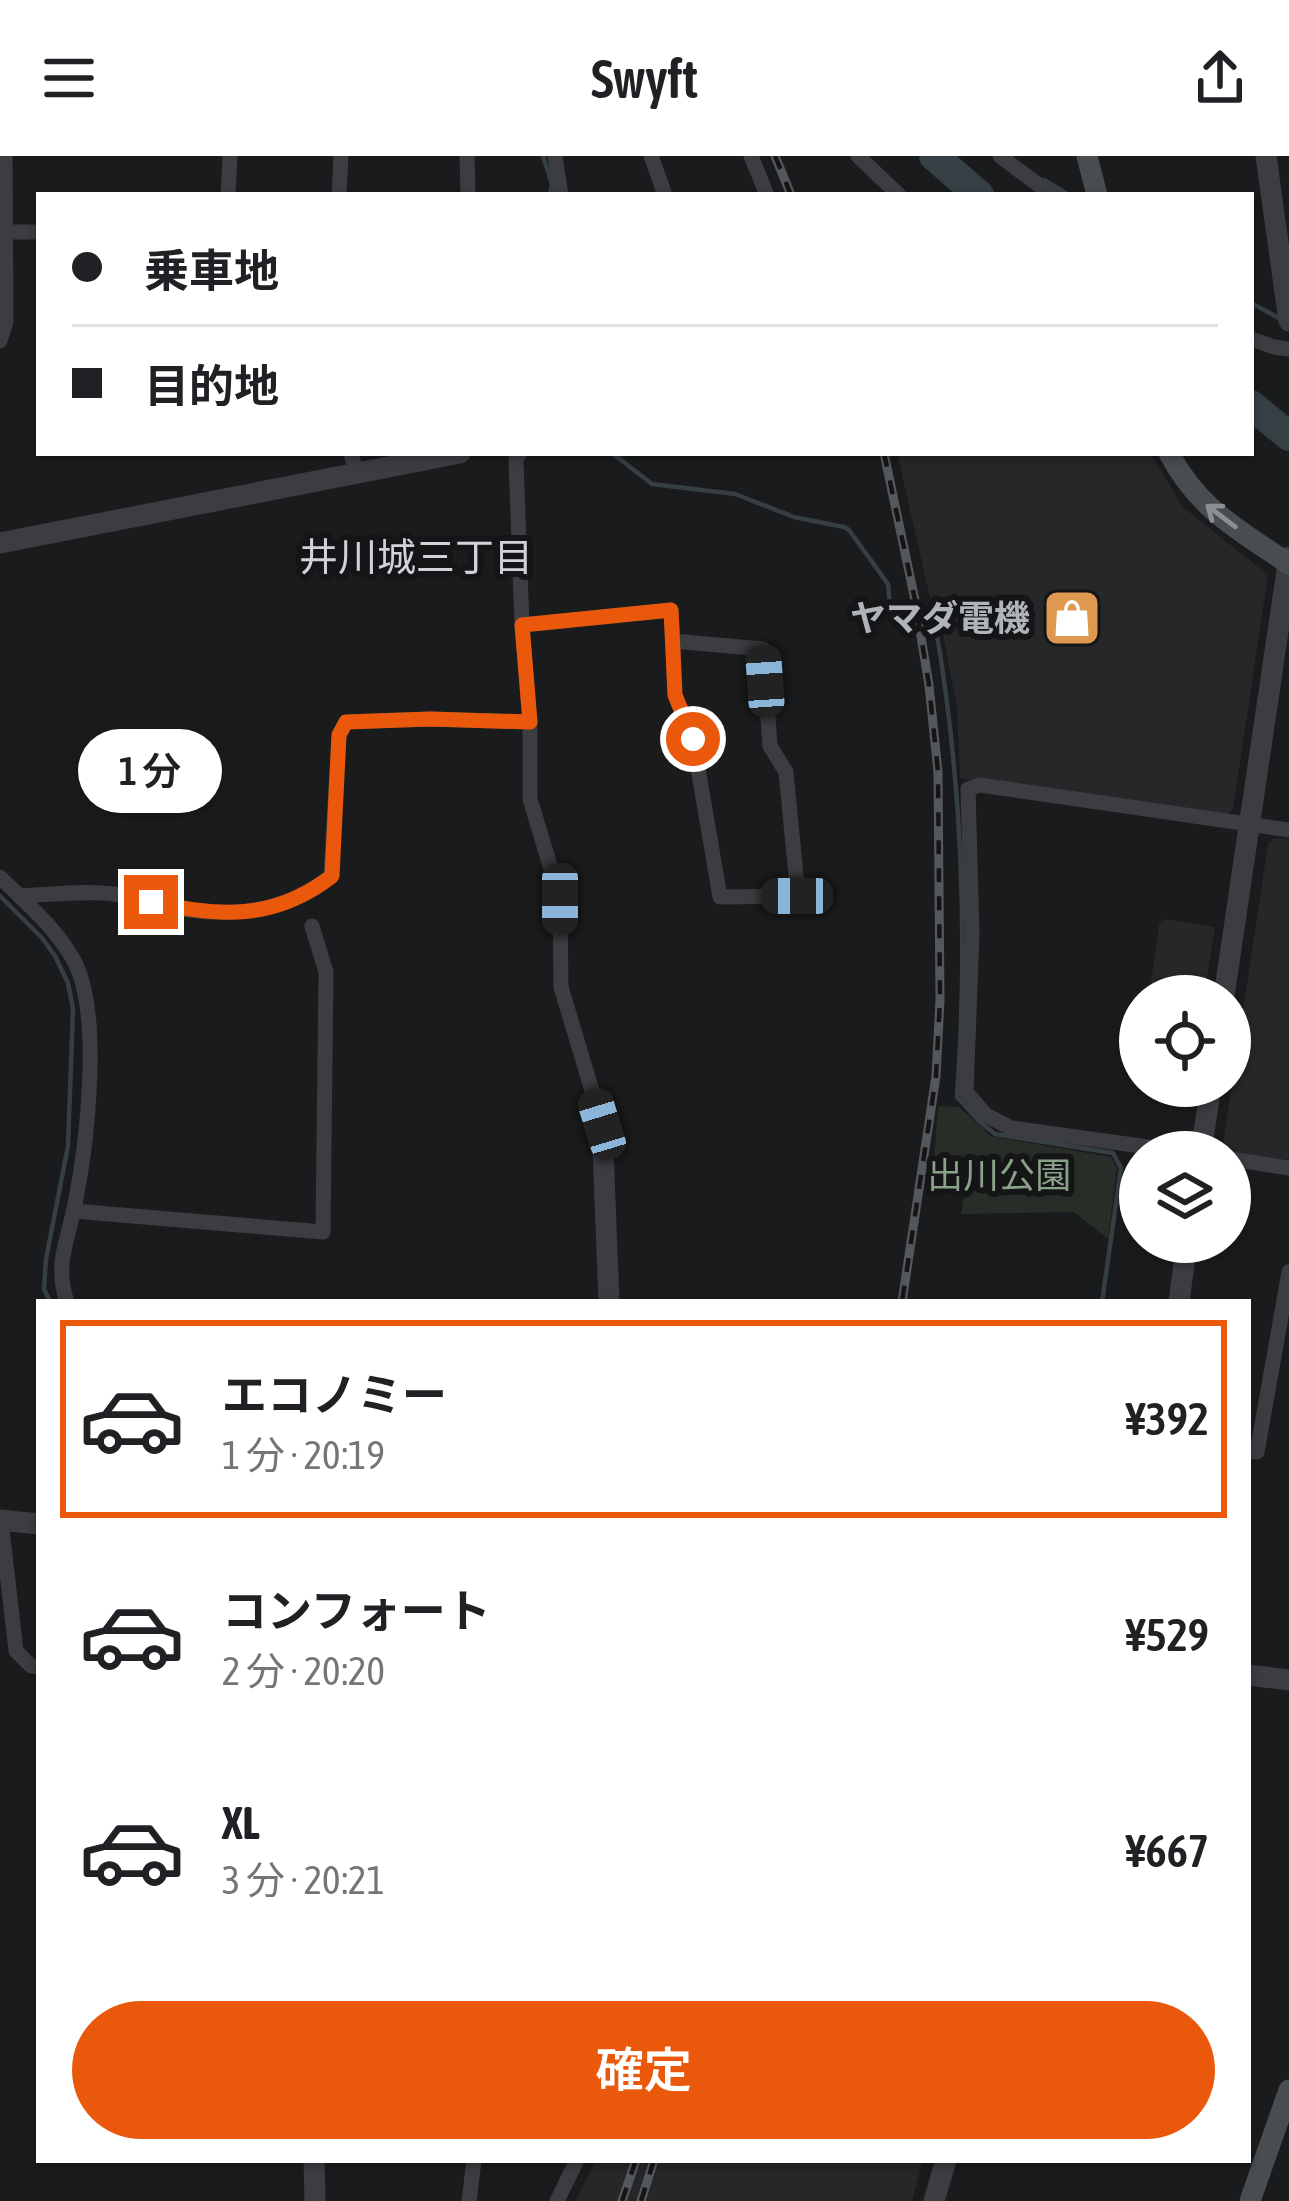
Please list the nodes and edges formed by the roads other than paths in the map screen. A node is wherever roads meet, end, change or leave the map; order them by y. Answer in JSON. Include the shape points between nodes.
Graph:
{"nodes":[{"id":1,"x":5,"y":156,"type":"edge"},
{"id":2,"x":230,"y":156,"type":"edge"},
{"id":3,"x":341,"y":156,"type":"edge"},
{"id":4,"x":467,"y":156,"type":"edge"},
{"id":5,"x":555,"y":156,"type":"edge"},
{"id":6,"x":651,"y":156,"type":"edge"},
{"id":7,"x":751,"y":156,"type":"edge"},
{"id":8,"x":858,"y":156,"type":"edge"},
{"id":9,"x":1000,"y":156,"type":"edge"},
{"id":10,"x":1087,"y":156,"type":"edge"},
{"id":11,"x":1266,"y":156,"type":"edge"},
{"id":12,"x":227,"y":192,"type":"edge"},
{"id":13,"x":339,"y":192,"type":"edge"},
{"id":14,"x":468,"y":192,"type":"edge"},
{"id":15,"x":561,"y":192,"type":"edge"},
{"id":16,"x":664,"y":192,"type":"edge"},
{"id":17,"x":766,"y":192,"type":"edge"},
{"id":18,"x":896,"y":192,"type":"edge"},
{"id":19,"x":1048,"y":192,"type":"edge"},
{"id":20,"x":1096,"y":192,"type":"edge"},
{"id":21,"x":7,"y":232,"type":"junction"},
{"id":22,"x":36,"y":232,"type":"edge"},
{"id":23,"x":4,"y":261,"type":"edge"},
{"id":24,"x":1289,"y":321,"type":"edge"},
{"id":25,"x":1254,"y":340,"type":"edge"},
{"id":26,"x":0,"y":341,"type":"edge"},
{"id":27,"x":1289,"y":349,"type":"edge"},
{"id":28,"x":428,"y":456,"type":"edge"},
{"id":29,"x":518,"y":456,"type":"edge"},
{"id":30,"x":1171,"y":456,"type":"edge"},
{"id":31,"x":353,"y":463,"type":"edge"},
{"id":32,"x":0,"y":543,"type":"edge"},
{"id":33,"x":1289,"y":562,"type":"edge"},
{"id":34,"x":522,"y":625,"type":"junction"},
{"id":35,"x":673,"y":641,"type":"junction"},
{"id":36,"x":530,"y":722,"type":"junction"},
{"id":37,"x":1250,"y":824,"type":"junction"},
{"id":38,"x":1289,"y":830,"type":"edge"},
{"id":39,"x":0,"y":877,"type":"edge"},
{"id":40,"x":19,"y":896,"type":"junction"},
{"id":41,"x":312,"y":926,"type":"dead end"},
{"id":42,"x":1227,"y":975,"type":"edge"},
{"id":43,"x":602,"y":1124,"type":"joint"},
{"id":44,"x":1119,"y":1143,"type":"edge"},
{"id":45,"x":1251,"y":1162,"type":"edge"},
{"id":46,"x":1289,"y":1168,"type":"edge"},
{"id":47,"x":74,"y":1211,"type":"junction"},
{"id":48,"x":1184,"y":1263,"type":"edge"},
{"id":49,"x":1289,"y":1272,"type":"edge"},
{"id":50,"x":66,"y":1299,"type":"edge"},
{"id":51,"x":610,"y":1299,"type":"edge"},
{"id":52,"x":1178,"y":1299,"type":"edge"},
{"id":53,"x":1251,"y":1451,"type":"edge"},
{"id":54,"x":0,"y":1520,"type":"edge"},
{"id":55,"x":36,"y":1524,"type":"edge"},
{"id":56,"x":36,"y":1667,"type":"edge"},
{"id":57,"x":1251,"y":1675,"type":"edge"},
{"id":58,"x":1289,"y":1680,"type":"edge"},
{"id":59,"x":1287,"y":2106,"type":"edge"},
{"id":60,"x":314,"y":2163,"type":"edge"},
{"id":61,"x":474,"y":2163,"type":"edge"},
{"id":62,"x":576,"y":2163,"type":"edge"},
{"id":63,"x":945,"y":2163,"type":"edge"},
{"id":64,"x":316,"y":2201,"type":"edge"},
{"id":65,"x":469,"y":2201,"type":"edge"},
{"id":66,"x":557,"y":2201,"type":"edge"},
{"id":67,"x":934,"y":2201,"type":"edge"},
{"id":68,"x":1250,"y":2201,"type":"edge"}],
"edges":[{"from":1,"to":21,"type":"street"},
{"from":2,"to":12,"type":"street"},
{"from":3,"to":13,"type":"street"},
{"from":4,"to":14,"type":"street"},
{"from":5,"to":15,"type":"street"},
{"from":6,"to":16,"type":"street"},
{"from":7,"to":17,"type":"street"},
{"from":8,"to":18,"type":"street"},
{"from":9,"to":19,"type":"street"},
{"from":10,"to":20,"type":"main road"},
{"from":11,"to":24,"type":"street"},
{"from":21,"to":22,"type":"street"},
{"from":21,"to":23,"type":"street"},
{"from":23,"to":26,"type":"street"},
{"from":25,"to":27,"type":"street"},
{"from":28,"to":31,"type":"street"},
{"from":29,"to":34,"type":"street"},
{"from":33,"to":30,"type":"main road","one_way":true,"via":[[1196,496]]},
{"from":31,"to":32,"type":"street"},
{"from":33,"to":37,"type":"street"},
{"from":34,"to":35,"type":"street","via":[[671,610]]},
{"from":34,"to":36,"type":"street"},
{"from":35,"to":35,"type":"street","via":[[763,649],[770,746],[786,772],[797,896],[720,897],[693,739],[675,695]]},
{"from":36,"to":40,"type":"street","via":[[346,722],[332,876],[276,907],[190,910],[112,893]]},
{"from":36,"to":43,"type":"street","via":[[530,799],[560,899],[561,987]]},
{"from":37,"to":38,"type":"street"},
{"from":37,"to":42,"type":"street"},
{"from":37,"to":44,"type":"street","via":[[968,789],[966,1092],[1011,1128]]},
{"from":39,"to":40,"type":"street"},
{"from":40,"to":47,"type":"street","via":[[76,963],[86,1002],[89,1057]]},
{"from":41,"to":47,"type":"street","via":[[326,972],[323,1232]]},
{"from":43,"to":51,"type":"street"},
{"from":45,"to":46,"type":"street"},
{"from":47,"to":50,"type":"street","via":[[60,1262]]},
{"from":48,"to":52,"type":"street"},
{"from":49,"to":53,"type":"street","via":[[1257,1452]]},
{"from":54,"to":55,"type":"street"},
{"from":54,"to":56,"type":"street","via":[[16,1652]]},
{"from":57,"to":58,"type":"street"},
{"from":59,"to":68,"type":"main road"},
{"from":60,"to":64,"type":"street"},
{"from":61,"to":65,"type":"street"},
{"from":62,"to":66,"type":"street"},
{"from":63,"to":67,"type":"street"}]}
